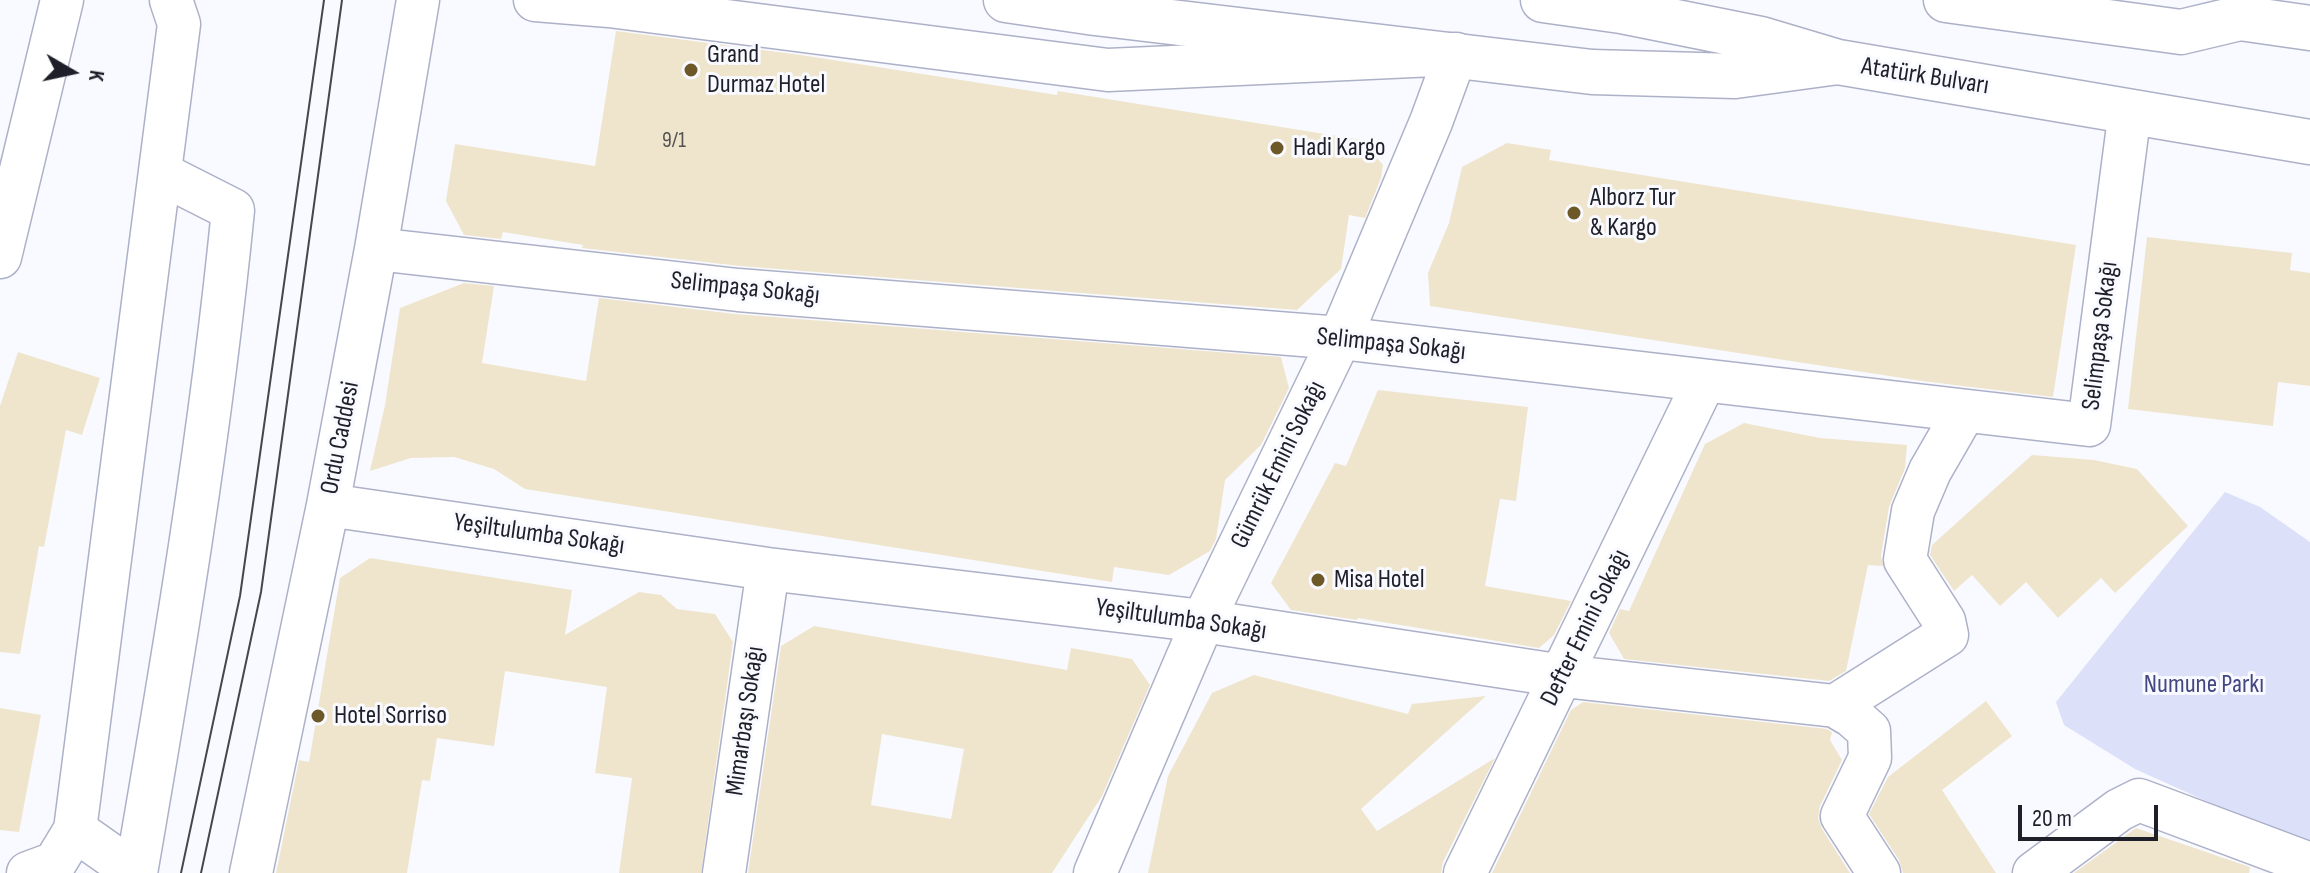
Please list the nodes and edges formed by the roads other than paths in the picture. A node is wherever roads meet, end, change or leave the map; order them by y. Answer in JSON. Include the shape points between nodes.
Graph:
{"nodes":[{"id":1,"x":62,"y":0,"type":"edge"},
{"id":2,"x":171,"y":0,"type":"edge"},
{"id":3,"x":418,"y":0,"type":"edge"},
{"id":4,"x":535,"y":0,"type":"edge"},
{"id":5,"x":1006,"y":0,"type":"edge"},
{"id":6,"x":1543,"y":0,"type":"edge"},
{"id":7,"x":1946,"y":0,"type":"edge"},
{"id":8,"x":2224,"y":9,"type":"edge"},
{"id":9,"x":2310,"y":28,"type":"edge"},
{"id":10,"x":1456,"y":54,"type":"junction"},
{"id":11,"x":1838,"y":62,"type":"junction"},
{"id":12,"x":2130,"y":111,"type":"junction"},
{"id":13,"x":2310,"y":142,"type":"edge"},
{"id":14,"x":160,"y":173,"type":"junction"},
{"id":15,"x":376,"y":249,"type":"junction"},
{"id":16,"x":0,"y":257,"type":"edge"},
{"id":17,"x":1340,"y":338,"type":"junction"},
{"id":18,"x":1704,"y":382,"type":"junction"},
{"id":19,"x":1964,"y":412,"type":"junction"},
{"id":20,"x":328,"y":505,"type":"junction"},
{"id":21,"x":768,"y":569,"type":"junction"},
{"id":22,"x":1203,"y":621,"type":"junction"},
{"id":23,"x":1563,"y":676,"type":"junction"},
{"id":24,"x":1835,"y":706,"type":"junction"},
{"id":25,"x":75,"y":830,"type":"junction"},
{"id":26,"x":2310,"y":864,"type":"edge"},
{"id":27,"x":0,"y":872,"type":"edge"},
{"id":28,"x":13,"y":873,"type":"edge"},
{"id":29,"x":28,"y":873,"type":"edge"},
{"id":30,"x":251,"y":873,"type":"edge"},
{"id":31,"x":724,"y":873,"type":"edge"},
{"id":32,"x":1095,"y":873,"type":"edge"},
{"id":33,"x":1465,"y":873,"type":"edge"},
{"id":34,"x":1879,"y":873,"type":"edge"},
{"id":35,"x":2034,"y":873,"type":"edge"}],
"edges":[{"from":1,"to":16,"type":"street"},
{"from":2,"to":14,"type":"street","via":[[179,24]]},
{"from":3,"to":15,"type":"street","name":"Ordu Caddesi"},
{"from":4,"to":10,"type":"street","via":[[1108,70]]},
{"from":5,"to":10,"type":"main road"},
{"from":6,"to":11,"type":"main road","name":"Atatürk Bulvarı","via":[[1748,36]]},
{"from":7,"to":8,"type":"main road","via":[[2181,32]]},
{"from":8,"to":9,"type":"main road"},
{"from":10,"to":11,"type":"main road","via":[[1592,72],[1692,76],[1735,76]]},
{"from":10,"to":17,"type":"street","name":"Gümrük Emini Sokağı"},
{"from":11,"to":12,"type":"main road","name":"Atatürk Bulvarı"},
{"from":12,"to":13,"type":"main road","name":"Atatürk Bulvarı"},
{"from":12,"to":19,"type":"street","name":"Selimpaşa Sokağı","via":[[2089,425]]},
{"from":14,"to":25,"type":"street"},
{"from":14,"to":25,"type":"street","via":[[233,210],[217,368],[136,873]]},
{"from":15,"to":17,"type":"street","name":"Selimpaşa Sokağı","via":[[738,290]]},
{"from":15,"to":20,"type":"street","name":"Ordu Caddesi"},
{"from":17,"to":18,"type":"street","name":"Selimpaşa Sokağı"},
{"from":17,"to":22,"type":"street","name":"Gümrük Emini Sokağı"},
{"from":18,"to":19,"type":"street","name":"Selimpaşa Sokağı"},
{"from":18,"to":23,"type":"street","name":"Defter Emini Sokağı"},
{"from":19,"to":24,"type":"street","via":[[1913,511],[1905,560],[1944,621],[1947,635]]},
{"from":20,"to":21,"type":"street","name":"Yeşiltulumba Sokağı"},
{"from":20,"to":30,"type":"street","name":"Ordu Caddesi"},
{"from":21,"to":22,"type":"street","name":"Yeşiltulumba Sokağı"},
{"from":21,"to":31,"type":"street","name":"Mimarbaşı Sokağı"},
{"from":22,"to":23,"type":"street","name":"Yeşiltulumba Sokağı"},
{"from":22,"to":32,"type":"street","name":"Gümrük Emini Sokağı"},
{"from":23,"to":24,"type":"street","name":"Yeşiltulumba Sokağı"},
{"from":23,"to":33,"type":"street","name":"Defter Emini Sokağı"},
{"from":24,"to":34,"type":"street","name":"Yeşiltulumba Sokağı","via":[[1869,731],[1870,758],[1842,816]]},
{"from":25,"to":29,"type":"street","via":[[55,863]]},
{"from":26,"to":35,"type":"street","via":[[2139,800]]},
{"from":27,"to":28,"type":"street"}]}
